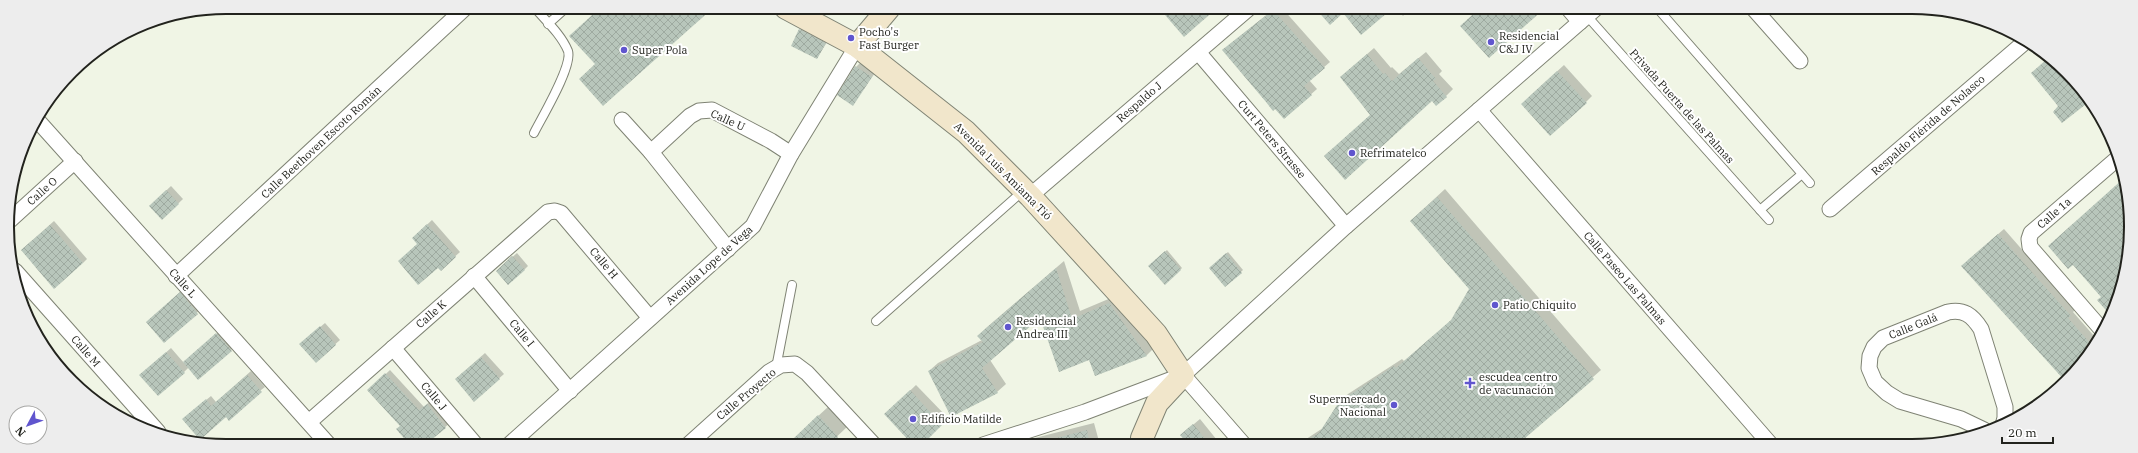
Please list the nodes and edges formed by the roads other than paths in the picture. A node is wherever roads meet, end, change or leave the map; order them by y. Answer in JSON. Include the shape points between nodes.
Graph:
{"nodes":[{"id":1,"x":458,"y":14,"type":"edge"},
{"id":2,"x":540,"y":14,"type":"edge"},
{"id":3,"x":559,"y":14,"type":"edge"},
{"id":4,"x":797,"y":14,"type":"edge"},
{"id":5,"x":884,"y":14,"type":"edge"},
{"id":6,"x":1242,"y":14,"type":"edge"},
{"id":7,"x":1663,"y":14,"type":"edge"},
{"id":8,"x":1759,"y":14,"type":"edge"},
{"id":9,"x":1588,"y":16,"type":"edge"},
{"id":10,"x":548,"y":24,"type":"junction"},
{"id":11,"x":2022,"y":45,"type":"edge"},
{"id":12,"x":857,"y":46,"type":"junction"},
{"id":13,"x":1198,"y":52,"type":"junction"},
{"id":14,"x":1800,"y":60,"type":"dead end"},
{"id":15,"x":1479,"y":110,"type":"junction"},
{"id":16,"x":622,"y":120,"type":"dead end"},
{"id":17,"x":40,"y":124,"type":"edge"},
{"id":18,"x":534,"y":133,"type":"dead end"},
{"id":19,"x":651,"y":152,"type":"junction"},
{"id":20,"x":791,"y":154,"type":"junction"},
{"id":21,"x":75,"y":161,"type":"junction"},
{"id":22,"x":2114,"y":161,"type":"edge"},
{"id":23,"x":1802,"y":174,"type":"junction"},
{"id":24,"x":1810,"y":183,"type":"dead end"},
{"id":25,"x":1027,"y":193,"type":"junction"},
{"id":26,"x":1830,"y":209,"type":"dead end"},
{"id":27,"x":1760,"y":210,"type":"junction"},
{"id":28,"x":555,"y":211,"type":"joint"},
{"id":29,"x":14,"y":216,"type":"edge"},
{"id":30,"x":1769,"y":220,"type":"dead end"},
{"id":31,"x":1346,"y":226,"type":"junction"},
{"id":32,"x":728,"y":249,"type":"junction"},
{"id":33,"x":176,"y":276,"type":"junction"},
{"id":34,"x":474,"y":276,"type":"junction"},
{"id":35,"x":20,"y":277,"type":"edge"},
{"id":36,"x":792,"y":285,"type":"dead end"},
{"id":37,"x":650,"y":318,"type":"junction"},
{"id":38,"x":876,"y":321,"type":"dead end"},
{"id":39,"x":2099,"y":326,"type":"edge"},
{"id":40,"x":393,"y":348,"type":"junction"},
{"id":41,"x":776,"y":368,"type":"junction"},
{"id":42,"x":1183,"y":375,"type":"junction"},
{"id":43,"x":570,"y":390,"type":"junction"},
{"id":44,"x":2005,"y":417,"type":"edge"},
{"id":45,"x":309,"y":422,"type":"junction"},
{"id":46,"x":153,"y":426,"type":"edge"},
{"id":47,"x":1980,"y":428,"type":"edge"},
{"id":48,"x":324,"y":439,"type":"edge"},
{"id":49,"x":471,"y":439,"type":"edge"},
{"id":50,"x":516,"y":439,"type":"edge"},
{"id":51,"x":694,"y":439,"type":"edge"},
{"id":52,"x":868,"y":439,"type":"edge"},
{"id":53,"x":1002,"y":439,"type":"edge"},
{"id":54,"x":1142,"y":439,"type":"edge"},
{"id":55,"x":1239,"y":439,"type":"edge"},
{"id":56,"x":1766,"y":439,"type":"edge"}],
"edges":[{"from":1,"to":33,"type":"street","name":"Calle Beethoven Escoto Román"},
{"from":2,"to":10,"type":"lane"},
{"from":3,"to":10,"type":"lane"},
{"from":4,"to":12,"type":"main road","name":"Avenida Luis Amiama Tió"},
{"from":5,"to":12,"type":"main road","name":"Avenida Lope de Vega"},
{"from":6,"to":13,"type":"street","name":"Respaldo J"},
{"from":7,"to":23,"type":"lane"},
{"from":8,"to":14,"type":"street"},
{"from":9,"to":15,"type":"street"},
{"from":9,"to":27,"type":"lane","name":"Privada Puerta de las Palmas"},
{"from":10,"to":18,"type":"lane","via":[[558,34],[568,52],[567,67]]},
{"from":11,"to":26,"type":"street","name":"Respaldo Flérida de Nolasco"},
{"from":12,"to":20,"type":"street","name":"Avenida Lope de Vega"},
{"from":12,"to":25,"type":"main road","name":"Avenida Luis Amiama Tió","via":[[966,132]]},
{"from":13,"to":25,"type":"street","name":"Respaldo J"},
{"from":13,"to":31,"type":"street","name":"Curt Peters Strasse"},
{"from":15,"to":31,"type":"street"},
{"from":15,"to":56,"type":"street","name":"Calle Paseo Las Palmas"},
{"from":16,"to":19,"type":"street"},
{"from":17,"to":21,"type":"street","name":"Calle L"},
{"from":19,"to":20,"type":"street","name":"Calle U","via":[[690,116],[699,111],[712,110]]},
{"from":19,"to":32,"type":"street"},
{"from":20,"to":32,"type":"street","name":"Avenida Lope de Vega","via":[[753,226]]},
{"from":21,"to":29,"type":"street","name":"Calle O"},
{"from":21,"to":33,"type":"street","name":"Calle L"},
{"from":22,"to":39,"type":"street","name":"Calle 1a","via":[[2031,232],[2029,239],[2030,247]]},
{"from":23,"to":24,"type":"lane"},
{"from":23,"to":27,"type":"lane"},
{"from":25,"to":38,"type":"lane"},
{"from":25,"to":42,"type":"main road","name":"Avenida Luis Amiama Tió","via":[[1156,334]]},
{"from":27,"to":30,"type":"lane","name":"Privada Puerta de las Palmas"},
{"from":28,"to":34,"type":"street","name":"Calle K","via":[[548,212]]},
{"from":28,"to":37,"type":"street","name":"Calle H","via":[[561,213]]},
{"from":31,"to":42,"type":"street"},
{"from":32,"to":37,"type":"street","name":"Avenida Lope de Vega"},
{"from":33,"to":45,"type":"street","name":"Calle L"},
{"from":34,"to":40,"type":"street","name":"Calle K"},
{"from":34,"to":43,"type":"street","name":"Calle I"},
{"from":35,"to":46,"type":"street","name":"Calle M"},
{"from":36,"to":41,"type":"lane"},
{"from":37,"to":43,"type":"street","name":"Avenida Lope de Vega"},
{"from":40,"to":45,"type":"street","name":"Calle K"},
{"from":40,"to":49,"type":"street","name":"Calle J"},
{"from":41,"to":51,"type":"street","name":"Calle Proyecto"},
{"from":41,"to":52,"type":"street","name":"Calle Proyecto","via":[[795,364],[807,373]]},
{"from":42,"to":53,"type":"street","via":[[1085,412]]},
{"from":42,"to":54,"type":"main road","via":[[1156,403]]},
{"from":42,"to":55,"type":"street"},
{"from":43,"to":50,"type":"street","name":"Avenida Lope de Vega"},
{"from":44,"to":47,"type":"street","name":"Calle Galá","via":[[2005,407],[1980,329],[1974,318],[1967,313],[1957,310],[1948,312],[1883,338],[1874,347],[1868,368],[1875,382],[1887,393],[1900,401],[1961,419]]},
{"from":45,"to":48,"type":"street","name":"Calle L"}]}
